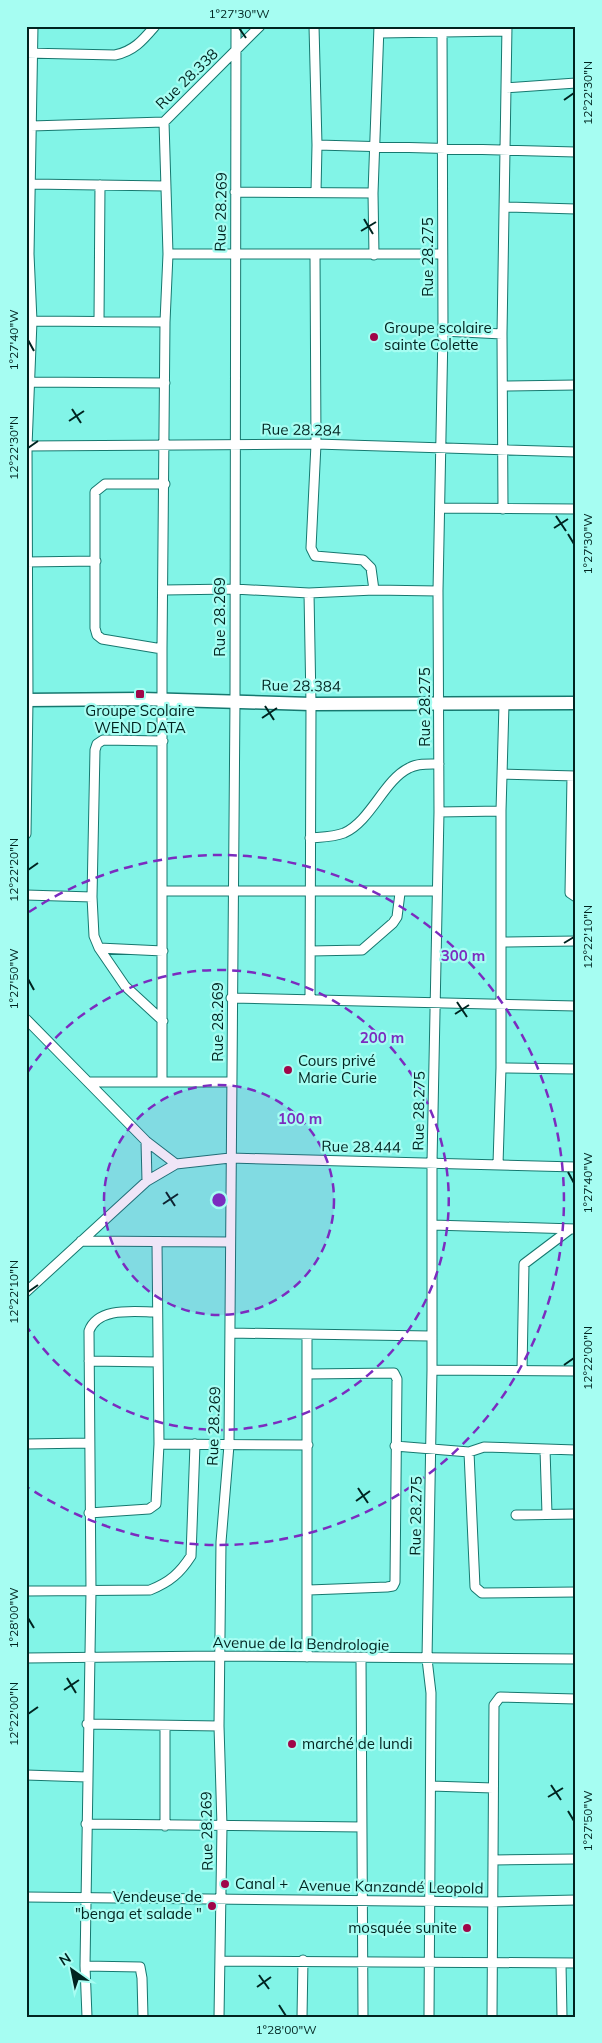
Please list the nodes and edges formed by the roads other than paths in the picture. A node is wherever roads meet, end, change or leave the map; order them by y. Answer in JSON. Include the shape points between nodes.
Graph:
{"nodes":[{"id":1,"x":33,"y":26,"type":"edge"},
{"id":2,"x":156,"y":26,"type":"edge"},
{"id":3,"x":236,"y":26,"type":"edge"},
{"id":4,"x":260,"y":26,"type":"edge"},
{"id":5,"x":314,"y":26,"type":"edge"},
{"id":6,"x":442,"y":28,"type":"edge"},
{"id":7,"x":380,"y":29,"type":"edge"},
{"id":8,"x":507,"y":29,"type":"edge"},
{"id":9,"x":237,"y":50,"type":"junction"},
{"id":10,"x":29,"y":53,"type":"edge"},
{"id":11,"x":576,"y":83,"type":"edge"},
{"id":12,"x":506,"y":88,"type":"junction"},
{"id":13,"x":164,"y":122,"type":"junction"},
{"id":14,"x":31,"y":126,"type":"junction"},
{"id":15,"x":317,"y":145,"type":"junction"},
{"id":16,"x":376,"y":146,"type":"junction"},
{"id":17,"x":442,"y":150,"type":"junction"},
{"id":18,"x":504,"y":150,"type":"junction"},
{"id":19,"x":576,"y":152,"type":"edge"},
{"id":20,"x":31,"y":184,"type":"junction"},
{"id":21,"x":100,"y":185,"type":"junction"},
{"id":22,"x":165,"y":186,"type":"junction"},
{"id":23,"x":235,"y":192,"type":"junction"},
{"id":24,"x":316,"y":192,"type":"junction"},
{"id":25,"x":373,"y":193,"type":"junction"},
{"id":26,"x":504,"y":207,"type":"junction"},
{"id":27,"x":576,"y":210,"type":"edge"},
{"id":28,"x":28,"y":254,"type":"edge"},
{"id":29,"x":168,"y":254,"type":"junction"},
{"id":30,"x":374,"y":254,"type":"junction"},
{"id":31,"x":441,"y":254,"type":"junction"},
{"id":32,"x":235,"y":255,"type":"junction"},
{"id":33,"x":314,"y":255,"type":"junction"},
{"id":34,"x":32,"y":321,"type":"junction"},
{"id":35,"x":99,"y":321,"type":"junction"},
{"id":36,"x":165,"y":322,"type":"junction"},
{"id":37,"x":442,"y":331,"type":"junction"},
{"id":38,"x":502,"y":334,"type":"junction"},
{"id":39,"x":29,"y":382,"type":"junction"},
{"id":40,"x":166,"y":383,"type":"junction"},
{"id":41,"x":576,"y":385,"type":"edge"},
{"id":42,"x":503,"y":386,"type":"junction"},
{"id":43,"x":234,"y":443,"type":"junction"},
{"id":44,"x":165,"y":444,"type":"junction"},
{"id":45,"x":316,"y":444,"type":"junction"},
{"id":46,"x":27,"y":446,"type":"edge"},
{"id":47,"x":440,"y":448,"type":"junction"},
{"id":48,"x":502,"y":450,"type":"junction"},
{"id":49,"x":576,"y":452,"type":"edge"},
{"id":50,"x":165,"y":484,"type":"junction"},
{"id":51,"x":440,"y":508,"type":"junction"},
{"id":52,"x":503,"y":509,"type":"junction"},
{"id":53,"x":576,"y":509,"type":"edge"},
{"id":54,"x":27,"y":525,"type":"edge"},
{"id":55,"x":28,"y":562,"type":"edge"},
{"id":56,"x":96,"y":562,"type":"junction"},
{"id":57,"x":234,"y":589,"type":"junction"},
{"id":58,"x":164,"y":590,"type":"junction"},
{"id":59,"x":374,"y":590,"type":"junction"},
{"id":60,"x":438,"y":591,"type":"junction"},
{"id":61,"x":309,"y":593,"type":"junction"},
{"id":62,"x":162,"y":650,"type":"junction"},
{"id":63,"x":27,"y":700,"type":"edge"},
{"id":64,"x":162,"y":700,"type":"junction"},
{"id":65,"x":235,"y":700,"type":"junction"},
{"id":66,"x":439,"y":703,"type":"junction"},
{"id":67,"x":576,"y":703,"type":"edge"},
{"id":68,"x":311,"y":704,"type":"junction"},
{"id":69,"x":504,"y":704,"type":"junction"},
{"id":70,"x":163,"y":741,"type":"junction"},
{"id":71,"x":439,"y":764,"type":"junction"},
{"id":72,"x":502,"y":774,"type":"junction"},
{"id":73,"x":574,"y":776,"type":"edge"},
{"id":74,"x":501,"y":811,"type":"junction"},
{"id":75,"x":439,"y":812,"type":"junction"},
{"id":76,"x":26,"y":834,"type":"edge"},
{"id":77,"x":310,"y":838,"type":"junction"},
{"id":78,"x":232,"y":889,"type":"junction"},
{"id":79,"x":162,"y":891,"type":"junction"},
{"id":80,"x":309,"y":892,"type":"junction"},
{"id":81,"x":436,"y":892,"type":"junction"},
{"id":82,"x":400,"y":893,"type":"junction"},
{"id":83,"x":26,"y":894,"type":"edge"},
{"id":84,"x":92,"y":897,"type":"junction"},
{"id":85,"x":576,"y":897,"type":"edge"},
{"id":86,"x":576,"y":941,"type":"edge"},
{"id":87,"x":502,"y":942,"type":"junction"},
{"id":88,"x":99,"y":948,"type":"junction"},
{"id":89,"x":163,"y":951,"type":"junction"},
{"id":90,"x":310,"y":951,"type":"junction"},
{"id":91,"x":231,"y":998,"type":"junction"},
{"id":92,"x":310,"y":999,"type":"junction"},
{"id":93,"x":435,"y":1002,"type":"junction"},
{"id":94,"x":500,"y":1005,"type":"junction"},
{"id":95,"x":576,"y":1006,"type":"edge"},
{"id":96,"x":26,"y":1019,"type":"edge"},
{"id":97,"x":163,"y":1021,"type":"junction"},
{"id":98,"x":501,"y":1068,"type":"junction"},
{"id":99,"x":576,"y":1069,"type":"edge"},
{"id":100,"x":162,"y":1080,"type":"junction"},
{"id":101,"x":88,"y":1082,"type":"junction"},
{"id":102,"x":231,"y":1082,"type":"junction"},
{"id":103,"x":146,"y":1141,"type":"junction"},
{"id":104,"x":230,"y":1158,"type":"junction"},
{"id":105,"x":432,"y":1162,"type":"junction"},
{"id":106,"x":176,"y":1164,"type":"junction"},
{"id":107,"x":498,"y":1164,"type":"junction"},
{"id":108,"x":576,"y":1167,"type":"edge"},
{"id":109,"x":146,"y":1181,"type":"junction"},
{"id":110,"x":432,"y":1225,"type":"junction"},
{"id":111,"x":572,"y":1229,"type":"edge"},
{"id":112,"x":81,"y":1240,"type":"junction"},
{"id":113,"x":157,"y":1242,"type":"junction"},
{"id":114,"x":230,"y":1242,"type":"junction"},
{"id":115,"x":26,"y":1292,"type":"edge"},
{"id":116,"x":158,"y":1312,"type":"junction"},
{"id":117,"x":230,"y":1333,"type":"junction"},
{"id":118,"x":307,"y":1335,"type":"junction"},
{"id":119,"x":430,"y":1336,"type":"junction"},
{"id":120,"x":89,"y":1361,"type":"junction"},
{"id":121,"x":158,"y":1362,"type":"junction"},
{"id":122,"x":432,"y":1370,"type":"junction"},
{"id":123,"x":522,"y":1370,"type":"junction"},
{"id":124,"x":576,"y":1371,"type":"edge"},
{"id":125,"x":308,"y":1374,"type":"junction"},
{"id":126,"x":89,"y":1443,"type":"junction"},
{"id":127,"x":26,"y":1444,"type":"edge"},
{"id":128,"x":159,"y":1444,"type":"junction"},
{"id":129,"x":195,"y":1444,"type":"junction"},
{"id":130,"x":229,"y":1445,"type":"junction"},
{"id":131,"x":308,"y":1445,"type":"junction"},
{"id":132,"x":395,"y":1446,"type":"junction"},
{"id":133,"x":545,"y":1449,"type":"junction"},
{"id":134,"x":430,"y":1450,"type":"junction"},
{"id":135,"x":576,"y":1450,"type":"edge"},
{"id":136,"x":469,"y":1452,"type":"junction"},
{"id":137,"x":89,"y":1513,"type":"junction"},
{"id":138,"x":547,"y":1514,"type":"junction"},
{"id":139,"x":576,"y":1514,"type":"edge"},
{"id":140,"x":516,"y":1515,"type":"dead end"},
{"id":141,"x":309,"y":1590,"type":"junction"},
{"id":142,"x":26,"y":1591,"type":"edge"},
{"id":143,"x":90,"y":1591,"type":"junction"},
{"id":144,"x":576,"y":1592,"type":"edge"},
{"id":145,"x":89,"y":1656,"type":"junction"},
{"id":146,"x":220,"y":1656,"type":"junction"},
{"id":147,"x":307,"y":1657,"type":"junction"},
{"id":148,"x":26,"y":1658,"type":"edge"},
{"id":149,"x":362,"y":1658,"type":"junction"},
{"id":150,"x":427,"y":1659,"type":"junction"},
{"id":151,"x":576,"y":1659,"type":"edge"},
{"id":152,"x":576,"y":1699,"type":"edge"},
{"id":153,"x":87,"y":1724,"type":"junction"},
{"id":154,"x":165,"y":1726,"type":"junction"},
{"id":155,"x":219,"y":1726,"type":"junction"},
{"id":156,"x":26,"y":1775,"type":"edge"},
{"id":157,"x":87,"y":1776,"type":"junction"},
{"id":158,"x":431,"y":1786,"type":"junction"},
{"id":159,"x":493,"y":1788,"type":"junction"},
{"id":160,"x":86,"y":1824,"type":"junction"},
{"id":161,"x":164,"y":1826,"type":"junction"},
{"id":162,"x":222,"y":1826,"type":"junction"},
{"id":163,"x":362,"y":1827,"type":"junction"},
{"id":164,"x":576,"y":1859,"type":"edge"},
{"id":165,"x":494,"y":1860,"type":"junction"},
{"id":166,"x":26,"y":1897,"type":"edge"},
{"id":167,"x":87,"y":1898,"type":"junction"},
{"id":168,"x":222,"y":1899,"type":"junction"},
{"id":169,"x":362,"y":1900,"type":"junction"},
{"id":170,"x":431,"y":1900,"type":"junction"},
{"id":171,"x":576,"y":1900,"type":"edge"},
{"id":172,"x":492,"y":1902,"type":"junction"},
{"id":173,"x":303,"y":1960,"type":"junction"},
{"id":174,"x":364,"y":1960,"type":"junction"},
{"id":175,"x":220,"y":1961,"type":"junction"},
{"id":176,"x":429,"y":1961,"type":"junction"},
{"id":177,"x":492,"y":1963,"type":"junction"},
{"id":178,"x":576,"y":1963,"type":"edge"},
{"id":179,"x":561,"y":1964,"type":"junction"},
{"id":180,"x":85,"y":1966,"type":"junction"},
{"id":181,"x":87,"y":2017,"type":"edge"},
{"id":182,"x":143,"y":2017,"type":"edge"},
{"id":183,"x":219,"y":2017,"type":"edge"},
{"id":184,"x":302,"y":2017,"type":"edge"},
{"id":185,"x":363,"y":2017,"type":"edge"},
{"id":186,"x":429,"y":2017,"type":"edge"},
{"id":187,"x":492,"y":2017,"type":"edge"},
{"id":188,"x":562,"y":2017,"type":"edge"}],
"edges":[{"from":1,"to":10,"type":"street"},
{"from":2,"to":10,"type":"street","via":[[136,47],[115,55]]},
{"from":3,"to":9,"type":"street","name":"Rue 28.269"},
{"from":4,"to":9,"type":"street","name":"Rue 28.338"},
{"from":5,"to":15,"type":"street"},
{"from":6,"to":7,"type":"street"},
{"from":6,"to":8,"type":"street"},
{"from":6,"to":17,"type":"street","name":"Rue 28.275"},
{"from":7,"to":16,"type":"street"},
{"from":8,"to":12,"type":"street"},
{"from":9,"to":13,"type":"street","name":"Rue 28.338"},
{"from":9,"to":23,"type":"street","name":"Rue 28.269"},
{"from":10,"to":14,"type":"street"},
{"from":11,"to":12,"type":"street"},
{"from":12,"to":18,"type":"street"},
{"from":13,"to":14,"type":"street","name":"Rue 28.338"},
{"from":13,"to":22,"type":"street"},
{"from":14,"to":20,"type":"street"},
{"from":15,"to":16,"type":"street"},
{"from":15,"to":24,"type":"street"},
{"from":16,"to":17,"type":"street"},
{"from":16,"to":25,"type":"street"},
{"from":17,"to":18,"type":"street"},
{"from":17,"to":31,"type":"street","name":"Rue 28.275"},
{"from":18,"to":19,"type":"street"},
{"from":18,"to":26,"type":"street"},
{"from":20,"to":21,"type":"street"},
{"from":20,"to":28,"type":"street"},
{"from":21,"to":22,"type":"street"},
{"from":21,"to":35,"type":"street"},
{"from":22,"to":29,"type":"street"},
{"from":23,"to":24,"type":"street"},
{"from":23,"to":32,"type":"street","name":"Rue 28.269"},
{"from":24,"to":25,"type":"street"},
{"from":25,"to":30,"type":"street"},
{"from":26,"to":27,"type":"street"},
{"from":26,"to":38,"type":"street"},
{"from":28,"to":34,"type":"street"},
{"from":29,"to":32,"type":"street"},
{"from":29,"to":36,"type":"street"},
{"from":30,"to":31,"type":"street"},
{"from":30,"to":33,"type":"street"},
{"from":31,"to":37,"type":"street","name":"Rue 28.275"},
{"from":32,"to":33,"type":"street"},
{"from":32,"to":43,"type":"street","name":"Rue 28.269"},
{"from":33,"to":45,"type":"street"},
{"from":34,"to":35,"type":"street"},
{"from":34,"to":39,"type":"street"},
{"from":35,"to":36,"type":"street"},
{"from":36,"to":40,"type":"street"},
{"from":37,"to":38,"type":"street"},
{"from":37,"to":47,"type":"street","name":"Rue 28.275"},
{"from":38,"to":42,"type":"street"},
{"from":39,"to":40,"type":"street"},
{"from":39,"to":46,"type":"street"},
{"from":40,"to":44,"type":"street"},
{"from":41,"to":42,"type":"street"},
{"from":42,"to":48,"type":"street"},
{"from":43,"to":44,"type":"street","name":"Rue 28.284"},
{"from":43,"to":45,"type":"street","name":"Rue 28.284"},
{"from":43,"to":57,"type":"street","name":"Rue 28.269"},
{"from":44,"to":46,"type":"street","name":"Rue 28.284"},
{"from":44,"to":50,"type":"street"},
{"from":45,"to":47,"type":"street","name":"Rue 28.284"},
{"from":45,"to":59,"type":"street","via":[[312,553],[320,557],[363,560],[371,568]]},
{"from":46,"to":54,"type":"street"},
{"from":47,"to":48,"type":"street","name":"Rue 28.284"},
{"from":47,"to":51,"type":"street","name":"Rue 28.275"},
{"from":48,"to":49,"type":"street","name":"Rue 28.284"},
{"from":48,"to":52,"type":"street"},
{"from":50,"to":56,"type":"street","via":[[105,484],[97,488]]},
{"from":50,"to":58,"type":"street"},
{"from":51,"to":52,"type":"street"},
{"from":51,"to":60,"type":"street","name":"Rue 28.275"},
{"from":52,"to":53,"type":"street"},
{"from":54,"to":55,"type":"street"},
{"from":55,"to":56,"type":"street"},
{"from":55,"to":63,"type":"street"},
{"from":56,"to":62,"type":"street","via":[[97,635],[102,639]]},
{"from":57,"to":58,"type":"street"},
{"from":57,"to":61,"type":"street"},
{"from":57,"to":65,"type":"street","name":"Rue 28.269"},
{"from":58,"to":62,"type":"street"},
{"from":59,"to":60,"type":"street"},
{"from":59,"to":61,"type":"street"},
{"from":60,"to":66,"type":"street","name":"Rue 28.275"},
{"from":61,"to":68,"type":"street"},
{"from":62,"to":64,"type":"street"},
{"from":63,"to":64,"type":"street","name":"Rue 28.384"},
{"from":63,"to":76,"type":"street"},
{"from":64,"to":65,"type":"street","name":"Rue 28.384"},
{"from":64,"to":70,"type":"street"},
{"from":65,"to":68,"type":"street","name":"Rue 28.384"},
{"from":65,"to":78,"type":"street","name":"Rue 28.269"},
{"from":66,"to":68,"type":"street","name":"Rue 28.384"},
{"from":66,"to":69,"type":"street","name":"Rue 28.384"},
{"from":66,"to":71,"type":"street","name":"Rue 28.275"},
{"from":67,"to":69,"type":"street","name":"Rue 28.384"},
{"from":68,"to":77,"type":"street"},
{"from":69,"to":72,"type":"street"},
{"from":70,"to":79,"type":"street"},
{"from":70,"to":84,"type":"street","via":[[103,740],[97,744]]},
{"from":71,"to":75,"type":"street","name":"Rue 28.275"},
{"from":71,"to":77,"type":"street","via":[[409,768],[363,818],[345,832]]},
{"from":72,"to":73,"type":"street"},
{"from":72,"to":74,"type":"street"},
{"from":73,"to":85,"type":"street","via":[[570,892]]},
{"from":74,"to":75,"type":"street"},
{"from":74,"to":87,"type":"street"},
{"from":75,"to":81,"type":"street","name":"Rue 28.275"},
{"from":77,"to":80,"type":"street"},
{"from":78,"to":79,"type":"street"},
{"from":78,"to":80,"type":"street"},
{"from":78,"to":91,"type":"street","name":"Rue 28.269"},
{"from":79,"to":89,"type":"street"},
{"from":80,"to":82,"type":"street"},
{"from":80,"to":90,"type":"street"},
{"from":81,"to":82,"type":"street"},
{"from":81,"to":93,"type":"street","name":"Rue 28.275"},
{"from":82,"to":90,"type":"street","via":[[393,924],[362,950]]},
{"from":83,"to":84,"type":"street"},
{"from":84,"to":88,"type":"street","via":[[94,936]]},
{"from":86,"to":87,"type":"street"},
{"from":87,"to":94,"type":"street"},
{"from":88,"to":89,"type":"street"},
{"from":88,"to":97,"type":"street","via":[[125,986]]},
{"from":89,"to":97,"type":"street"},
{"from":90,"to":92,"type":"street"},
{"from":91,"to":92,"type":"street"},
{"from":91,"to":102,"type":"street","name":"Rue 28.269"},
{"from":92,"to":93,"type":"street"},
{"from":93,"to":94,"type":"street"},
{"from":93,"to":105,"type":"street","name":"Rue 28.275"},
{"from":94,"to":95,"type":"street"},
{"from":94,"to":98,"type":"street"},
{"from":96,"to":101,"type":"street"},
{"from":97,"to":100,"type":"street"},
{"from":98,"to":99,"type":"street"},
{"from":98,"to":107,"type":"street"},
{"from":100,"to":101,"type":"street"},
{"from":100,"to":102,"type":"street"},
{"from":101,"to":103,"type":"street"},
{"from":102,"to":104,"type":"street","name":"Rue 28.269"},
{"from":103,"to":106,"type":"street"},
{"from":103,"to":109,"type":"street"},
{"from":104,"to":105,"type":"street","name":"Rue 28.444"},
{"from":104,"to":106,"type":"street","name":"Rue 28.444"},
{"from":104,"to":114,"type":"street","name":"Rue 28.269"},
{"from":105,"to":107,"type":"street","name":"Rue 28.444"},
{"from":105,"to":110,"type":"street","name":"Rue 28.275"},
{"from":106,"to":109,"type":"street"},
{"from":107,"to":108,"type":"street","name":"Rue 28.444"},
{"from":109,"to":112,"type":"street"},
{"from":110,"to":111,"type":"street"},
{"from":110,"to":119,"type":"street","name":"Rue 28.275"},
{"from":111,"to":123,"type":"street","via":[[524,1264]]},
{"from":112,"to":113,"type":"street"},
{"from":112,"to":115,"type":"street"},
{"from":113,"to":114,"type":"street"},
{"from":113,"to":116,"type":"street"},
{"from":114,"to":117,"type":"street","name":"Rue 28.269"},
{"from":116,"to":120,"type":"street","via":[[110,1312],[89,1331]]},
{"from":116,"to":121,"type":"street"},
{"from":117,"to":118,"type":"street"},
{"from":117,"to":130,"type":"street","name":"Rue 28.269"},
{"from":118,"to":119,"type":"street"},
{"from":118,"to":125,"type":"street"},
{"from":119,"to":122,"type":"street","name":"Rue 28.275"},
{"from":120,"to":121,"type":"street"},
{"from":120,"to":126,"type":"street"},
{"from":121,"to":128,"type":"street"},
{"from":122,"to":123,"type":"street"},
{"from":122,"to":134,"type":"street","name":"Rue 28.275"},
{"from":123,"to":124,"type":"street"},
{"from":125,"to":131,"type":"street"},
{"from":125,"to":132,"type":"street","via":[[394,1373],[397,1379]]},
{"from":126,"to":127,"type":"street"},
{"from":126,"to":137,"type":"street"},
{"from":128,"to":129,"type":"street"},
{"from":128,"to":137,"type":"street","via":[[154,1507]]},
{"from":129,"to":130,"type":"street"},
{"from":129,"to":143,"type":"street","via":[[191,1556],[182,1571],[168,1583],[150,1590]]},
{"from":130,"to":131,"type":"street"},
{"from":130,"to":146,"type":"street","name":"Rue 28.269","via":[[221,1542]]},
{"from":131,"to":141,"type":"street"},
{"from":132,"to":134,"type":"street"},
{"from":132,"to":141,"type":"street","via":[[393,1586]]},
{"from":133,"to":135,"type":"street"},
{"from":133,"to":136,"type":"street","via":[[484,1446]]},
{"from":133,"to":138,"type":"street"},
{"from":134,"to":136,"type":"street"},
{"from":134,"to":150,"type":"street","name":"Rue 28.275"},
{"from":136,"to":144,"type":"street","via":[[474,1587],[482,1593]]},
{"from":137,"to":143,"type":"street"},
{"from":138,"to":139,"type":"street"},
{"from":138,"to":140,"type":"street"},
{"from":141,"to":147,"type":"street"},
{"from":142,"to":143,"type":"street"},
{"from":143,"to":145,"type":"street"},
{"from":145,"to":146,"type":"street","name":"Avenue de la Bendrologie"},
{"from":145,"to":148,"type":"street","name":"Avenue de la Bendrologie"},
{"from":145,"to":153,"type":"street"},
{"from":146,"to":147,"type":"street","name":"Avenue de la Bendrologie"},
{"from":146,"to":155,"type":"street","name":"Rue 28.269"},
{"from":147,"to":149,"type":"street","name":"Avenue de la Bendrologie"},
{"from":149,"to":150,"type":"street","name":"Avenue de la Bendrologie"},
{"from":149,"to":163,"type":"street"},
{"from":150,"to":151,"type":"street","name":"Avenue de la Bendrologie"},
{"from":150,"to":158,"type":"street","name":"Rue 28.275","via":[[431,1693]]},
{"from":152,"to":159,"type":"street","via":[[500,1697],[496,1700]]},
{"from":153,"to":154,"type":"street"},
{"from":153,"to":157,"type":"street"},
{"from":154,"to":155,"type":"street"},
{"from":154,"to":161,"type":"street"},
{"from":155,"to":162,"type":"street","name":"Rue 28.269"},
{"from":156,"to":157,"type":"street"},
{"from":157,"to":160,"type":"street"},
{"from":158,"to":159,"type":"street"},
{"from":158,"to":170,"type":"street","name":"Rue 28.275"},
{"from":159,"to":165,"type":"street"},
{"from":160,"to":161,"type":"street"},
{"from":160,"to":167,"type":"street"},
{"from":161,"to":162,"type":"street"},
{"from":162,"to":163,"type":"street"},
{"from":162,"to":168,"type":"street","name":"Rue 28.269"},
{"from":163,"to":169,"type":"street"},
{"from":164,"to":165,"type":"street"},
{"from":165,"to":172,"type":"street"},
{"from":166,"to":167,"type":"street","name":"Avenue Kanzandé Leopold"},
{"from":167,"to":168,"type":"street","name":"Avenue Kanzandé Leopold"},
{"from":167,"to":180,"type":"street"},
{"from":168,"to":169,"type":"street","name":"Avenue Kanzandé Leopold"},
{"from":168,"to":175,"type":"street","name":"Rue 28.269"},
{"from":169,"to":170,"type":"street","name":"Avenue Kanzandé Leopold"},
{"from":169,"to":174,"type":"street"},
{"from":170,"to":172,"type":"street","name":"Avenue Kanzandé Leopold"},
{"from":170,"to":176,"type":"street","name":"Rue 28.275"},
{"from":171,"to":172,"type":"street","name":"Avenue Kanzandé Leopold"},
{"from":172,"to":177,"type":"street"},
{"from":173,"to":174,"type":"street"},
{"from":173,"to":175,"type":"street"},
{"from":173,"to":184,"type":"street"},
{"from":174,"to":176,"type":"street"},
{"from":174,"to":185,"type":"street"},
{"from":175,"to":183,"type":"street","name":"Rue 28.269"},
{"from":176,"to":177,"type":"street"},
{"from":176,"to":186,"type":"street","name":"Rue 28.275"},
{"from":177,"to":179,"type":"street"},
{"from":177,"to":187,"type":"street"},
{"from":178,"to":179,"type":"street"},
{"from":179,"to":188,"type":"street"},
{"from":180,"to":181,"type":"street"},
{"from":180,"to":182,"type":"street","via":[[140,1967]]}]}
